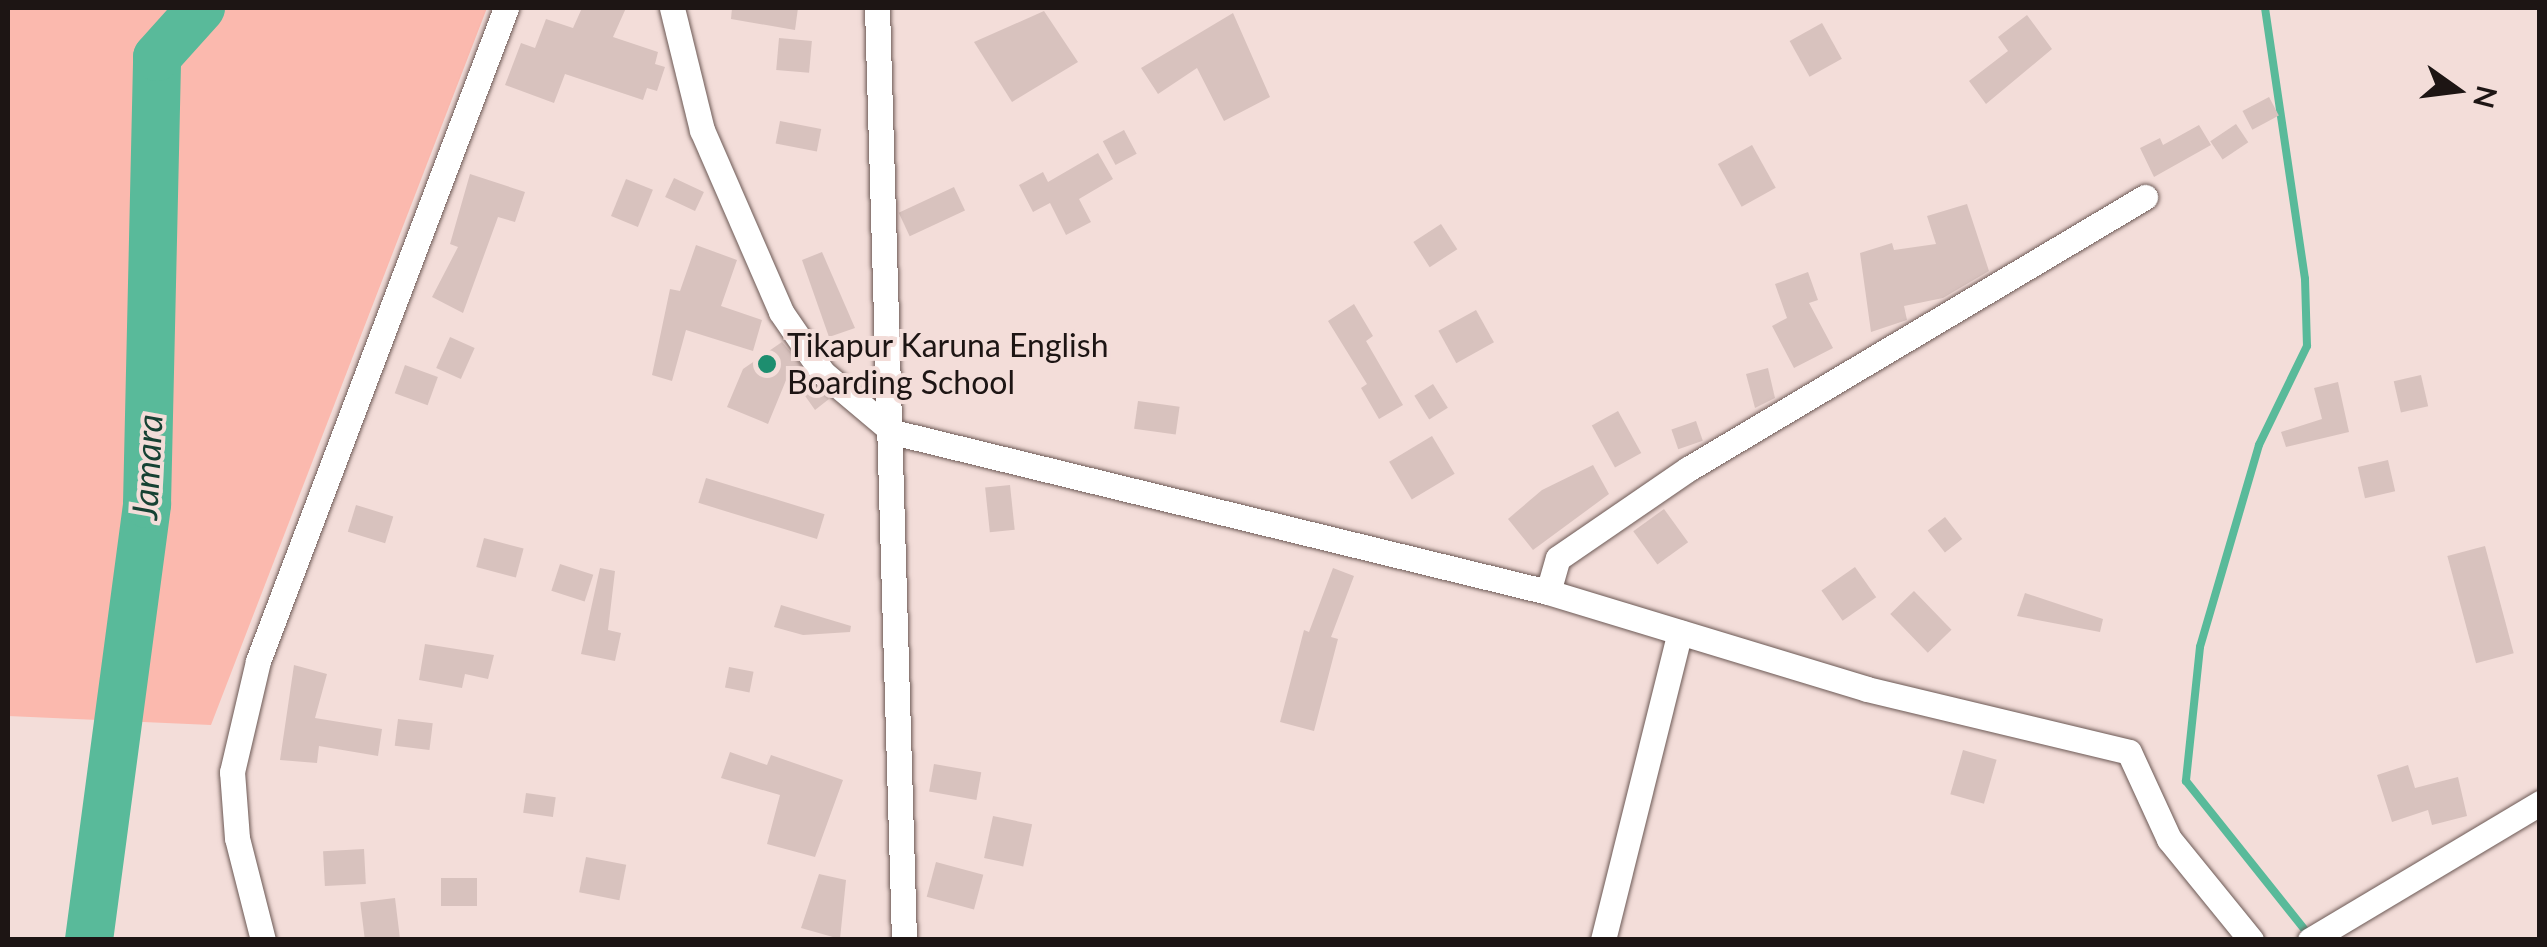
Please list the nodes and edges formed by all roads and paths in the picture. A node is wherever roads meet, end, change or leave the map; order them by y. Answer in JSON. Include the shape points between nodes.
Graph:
{"nodes":[{"id":1,"x":506,"y":8,"type":"edge"},
{"id":2,"x":672,"y":8,"type":"edge"},
{"id":3,"x":877,"y":8,"type":"edge"},
{"id":4,"x":2145,"y":196,"type":"dead end"},
{"id":5,"x":893,"y":432,"type":"junction"},
{"id":6,"x":1548,"y":592,"type":"junction"},
{"id":7,"x":1680,"y":632,"type":"junction"},
{"id":8,"x":2540,"y":803,"type":"edge"},
{"id":9,"x":263,"y":940,"type":"edge"},
{"id":10,"x":904,"y":940,"type":"edge"},
{"id":11,"x":1603,"y":940,"type":"edge"},
{"id":12,"x":2250,"y":940,"type":"edge"},
{"id":13,"x":2310,"y":940,"type":"edge"}],
"edges":[{"from":1,"to":9,"type":"street","via":[[258,662],[232,772],[237,838]]},
{"from":2,"to":5,"type":"street","via":[[702,130],[781,312],[822,373]]},
{"from":3,"to":5,"type":"street"},
{"from":4,"to":6,"type":"street","via":[[1688,469],[1558,558]]},
{"from":5,"to":6,"type":"street"},
{"from":5,"to":10,"type":"street"},
{"from":6,"to":7,"type":"street"},
{"from":7,"to":11,"type":"street"},
{"from":7,"to":12,"type":"street","via":[[1868,689],[2129,752],[2170,839]]},
{"from":8,"to":13,"type":"street"}]}
